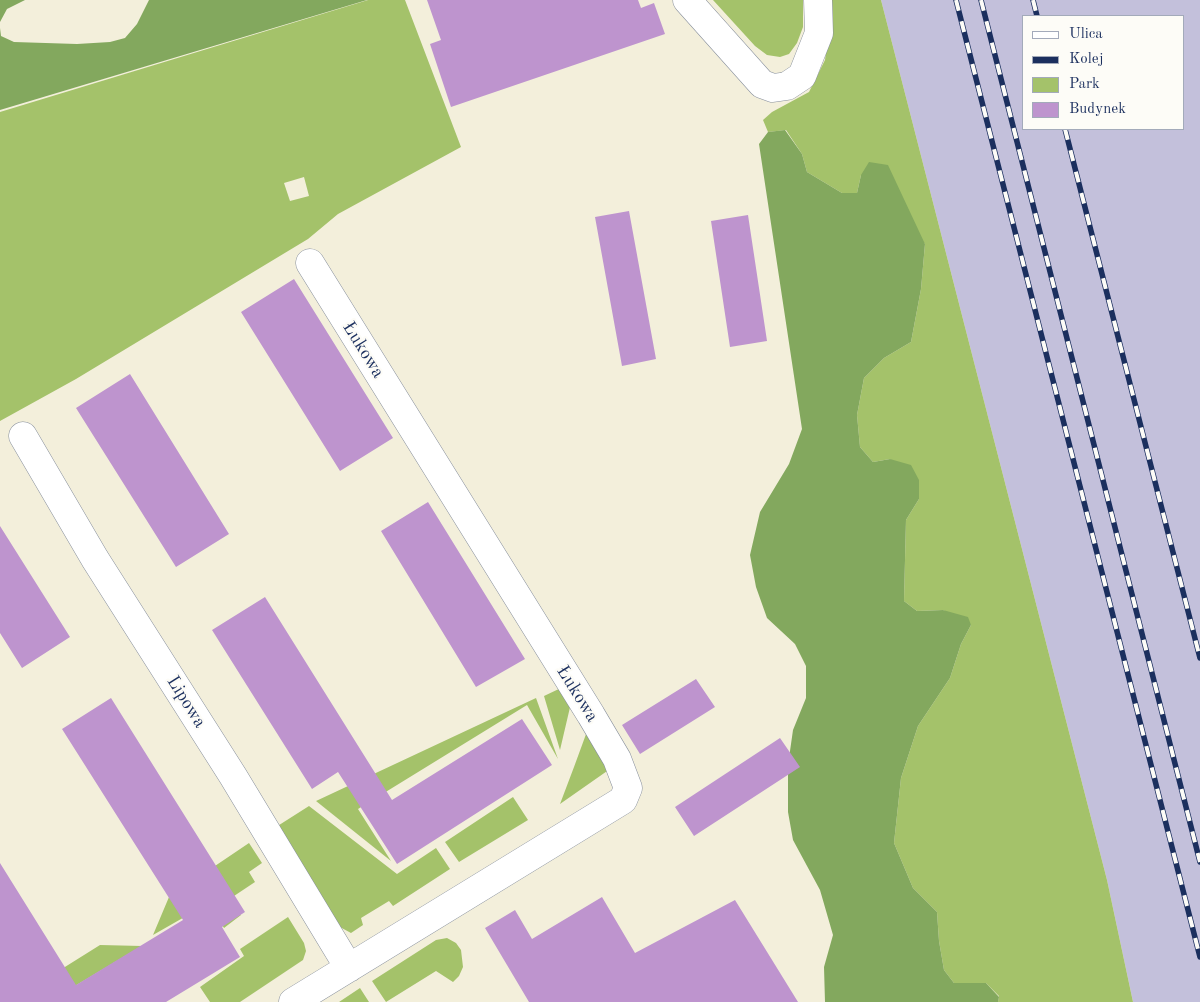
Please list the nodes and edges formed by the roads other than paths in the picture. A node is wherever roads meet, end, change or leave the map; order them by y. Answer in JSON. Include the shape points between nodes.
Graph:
{"nodes":[{"id":1,"x":687,"y":0,"type":"edge"},
{"id":2,"x":818,"y":0,"type":"edge"},
{"id":3,"x":310,"y":263,"type":"dead end"},
{"id":4,"x":23,"y":436,"type":"dead end"},
{"id":5,"x":349,"y":968,"type":"junction"},
{"id":6,"x":294,"y":1002,"type":"edge"}],
"edges":[{"from":1,"to":2,"type":"street","via":[[762,84],[773,88],[787,86],[802,76],[819,33]]},
{"from":3,"to":5,"type":"street","name":"Łukowa","via":[[591,715],[617,759],[628,788],[623,800]]},
{"from":4,"to":5,"type":"street","name":"Lipowa","via":[[95,559],[233,776]]},
{"from":5,"to":6,"type":"street","name":"Łukowa"}]}
